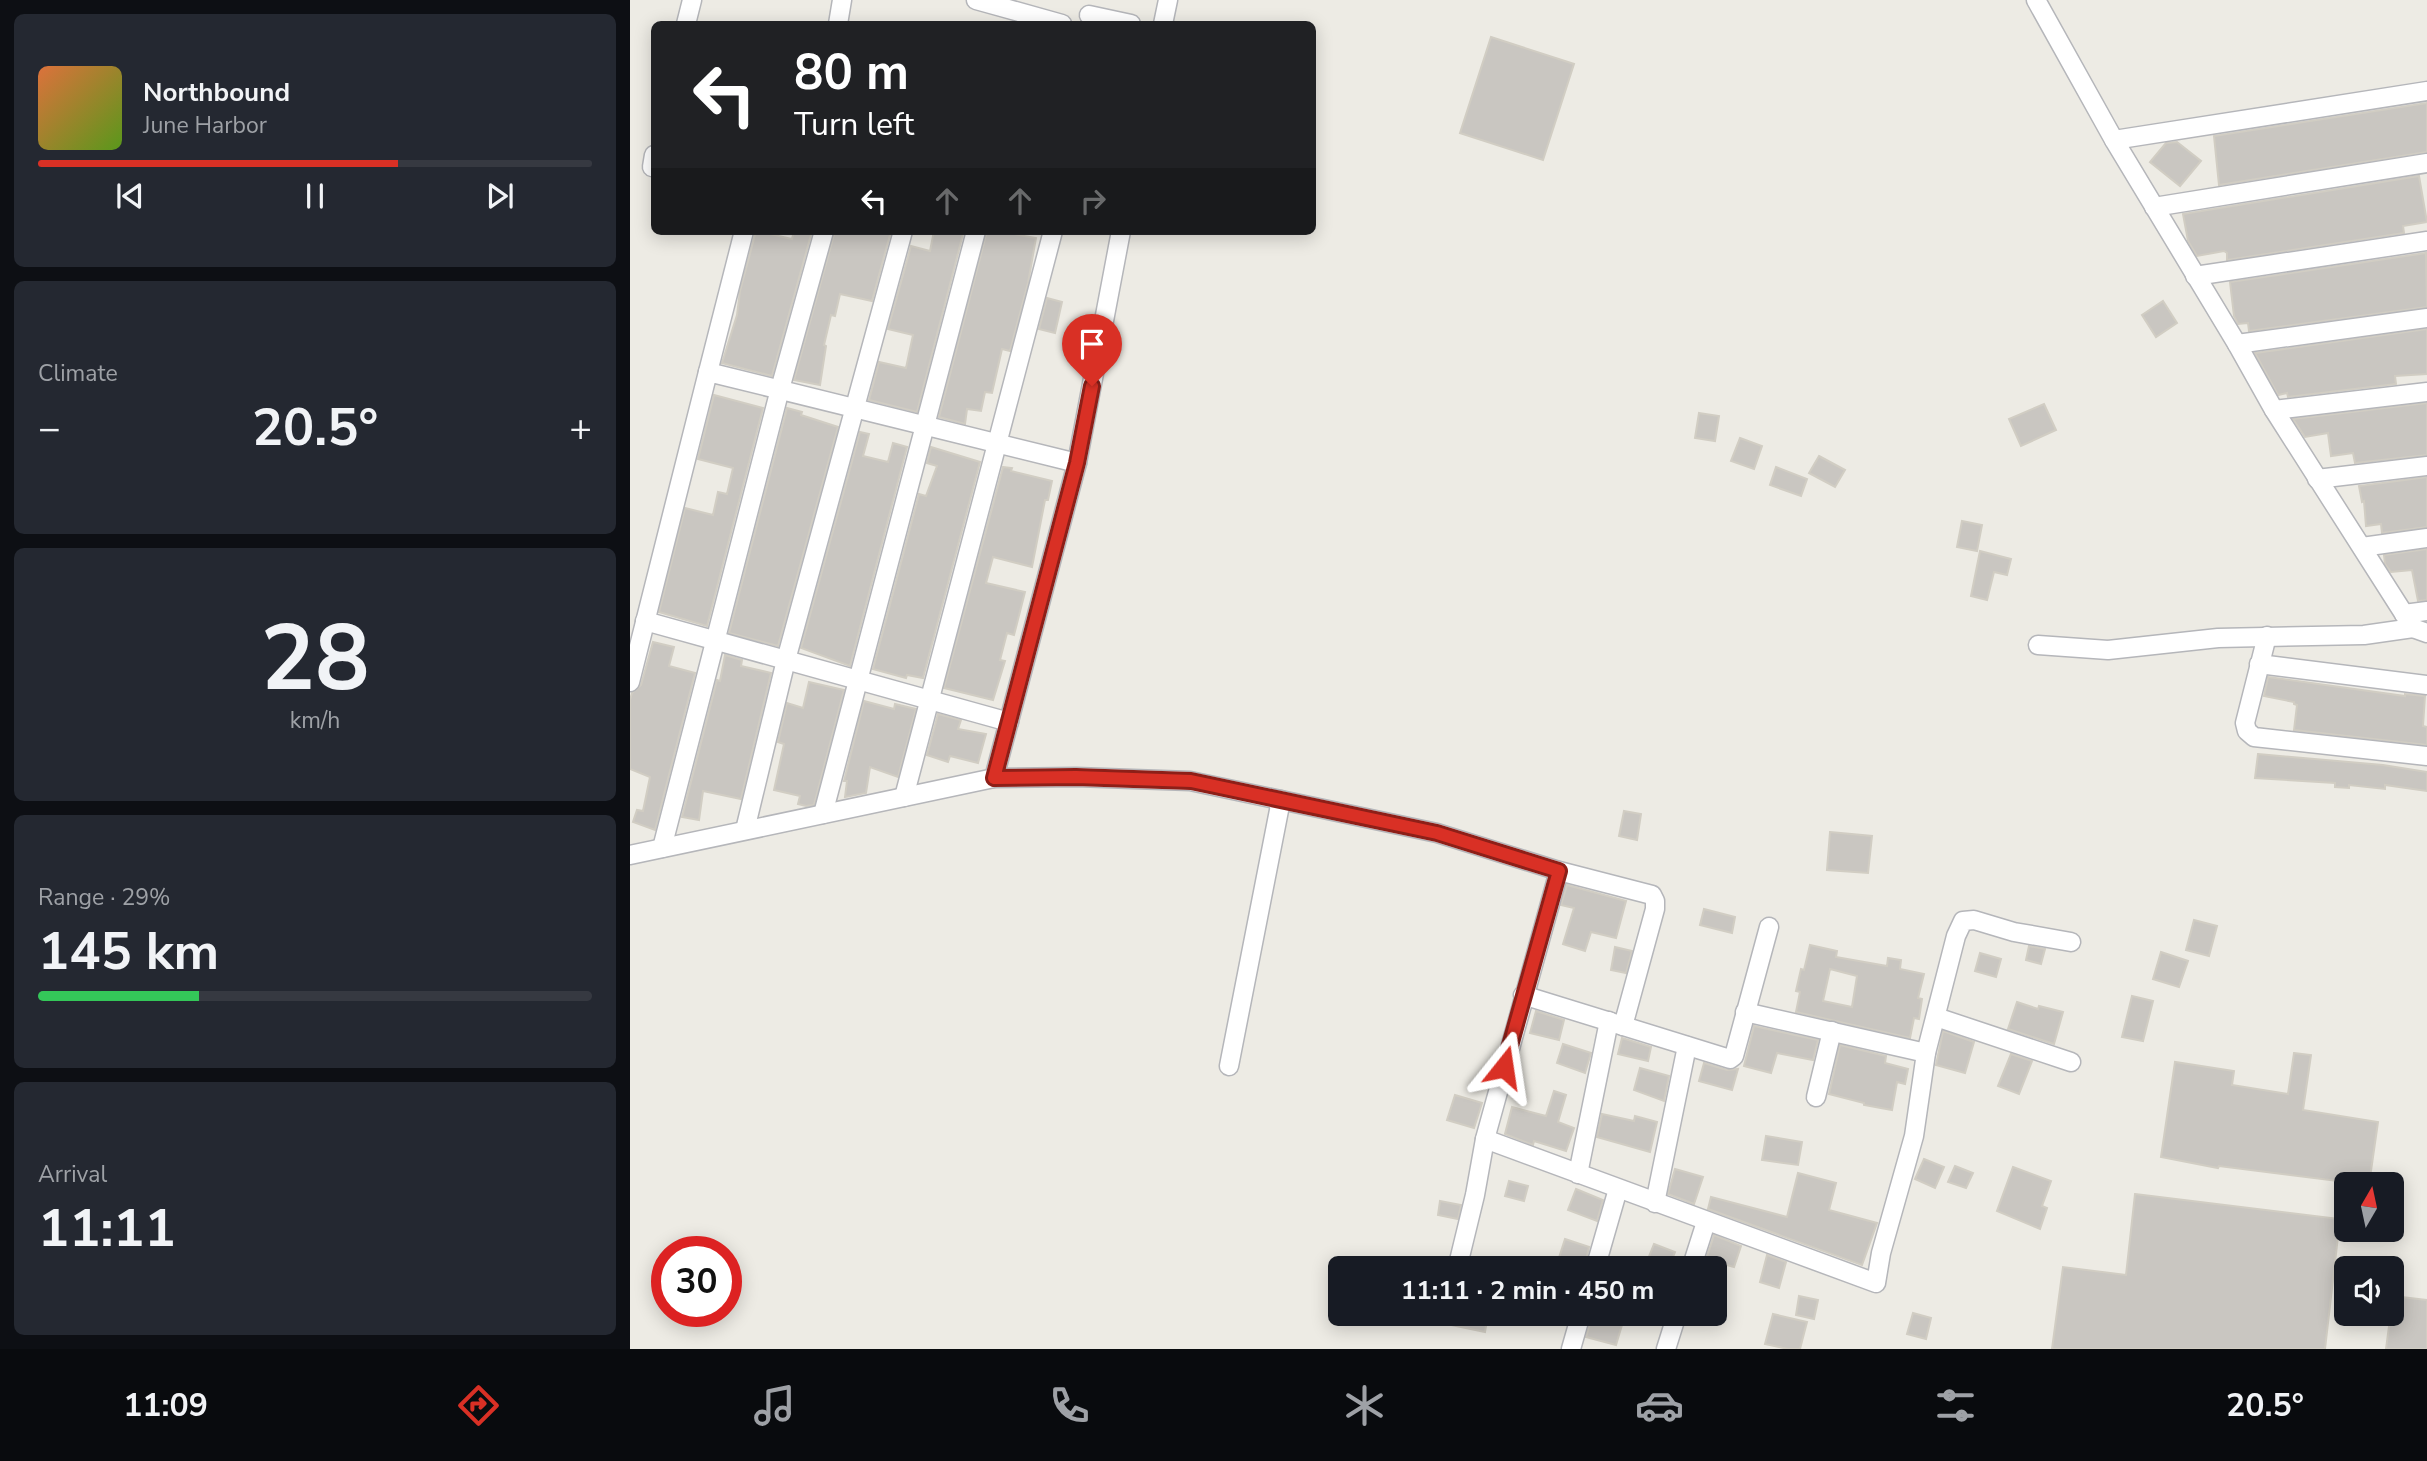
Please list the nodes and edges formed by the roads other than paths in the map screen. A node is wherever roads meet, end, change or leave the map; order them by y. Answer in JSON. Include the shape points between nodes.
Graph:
{"nodes":[{"id":1,"x":692,"y":0,"type":"edge"},
{"id":2,"x":842,"y":0,"type":"edge"},
{"id":3,"x":976,"y":0,"type":"edge"},
{"id":4,"x":1168,"y":0,"type":"edge"},
{"id":5,"x":2036,"y":0,"type":"edge"},
{"id":6,"x":1089,"y":13,"type":"edge"},
{"id":7,"x":687,"y":21,"type":"edge"},
{"id":8,"x":838,"y":21,"type":"edge"},
{"id":9,"x":1051,"y":21,"type":"edge"},
{"id":10,"x":1120,"y":21,"type":"edge"},
{"id":11,"x":1164,"y":21,"type":"edge"},
{"id":12,"x":2427,"y":91,"type":"edge"},
{"id":13,"x":2114,"y":140,"type":"junction"},
{"id":14,"x":2427,"y":163,"type":"edge"},
{"id":15,"x":2154,"y":207,"type":"junction"},
{"id":16,"x":743,"y":235,"type":"edge"},
{"id":17,"x":823,"y":235,"type":"edge"},
{"id":18,"x":902,"y":235,"type":"edge"},
{"id":19,"x":975,"y":235,"type":"edge"},
{"id":20,"x":1052,"y":235,"type":"edge"},
{"id":21,"x":1120,"y":235,"type":"edge"},
{"id":22,"x":2427,"y":242,"type":"edge"},
{"id":23,"x":2195,"y":276,"type":"junction"},
{"id":24,"x":2427,"y":318,"type":"edge"},
{"id":25,"x":2237,"y":344,"type":"junction"},
{"id":26,"x":708,"y":372,"type":"junction"},
{"id":27,"x":780,"y":389,"type":"junction"},
{"id":28,"x":2427,"y":392,"type":"edge"},
{"id":29,"x":854,"y":408,"type":"junction"},
{"id":30,"x":2274,"y":410,"type":"junction"},
{"id":31,"x":925,"y":425,"type":"junction"},
{"id":32,"x":998,"y":443,"type":"junction"},
{"id":33,"x":1077,"y":463,"type":"junction"},
{"id":34,"x":2427,"y":466,"type":"edge"},
{"id":35,"x":2316,"y":479,"type":"junction"},
{"id":36,"x":2427,"y":538,"type":"edge"},
{"id":37,"x":2362,"y":547,"type":"junction"},
{"id":38,"x":2427,"y":611,"type":"edge"},
{"id":39,"x":645,"y":621,"type":"junction"},
{"id":40,"x":2415,"y":625,"type":"edge"},
{"id":41,"x":2267,"y":636,"type":"junction"},
{"id":42,"x":715,"y":641,"type":"junction"},
{"id":43,"x":2038,"y":645,"type":"dead end"},
{"id":44,"x":786,"y":660,"type":"junction"},
{"id":45,"x":2259,"y":664,"type":"junction"},
{"id":46,"x":857,"y":680,"type":"junction"},
{"id":47,"x":630,"y":682,"type":"edge"},
{"id":48,"x":2427,"y":685,"type":"edge"},
{"id":49,"x":929,"y":700,"type":"junction"},
{"id":50,"x":1009,"y":722,"type":"junction"},
{"id":51,"x":2427,"y":756,"type":"edge"},
{"id":52,"x":994,"y":778,"type":"junction"},
{"id":53,"x":904,"y":797,"type":"junction"},
{"id":54,"x":1281,"y":800,"type":"junction"},
{"id":55,"x":823,"y":814,"type":"junction"},
{"id":56,"x":745,"y":831,"type":"junction"},
{"id":57,"x":662,"y":848,"type":"junction"},
{"id":58,"x":630,"y":855,"type":"edge"},
{"id":59,"x":1559,"y":871,"type":"junction"},
{"id":60,"x":1769,"y":927,"type":"dead end"},
{"id":61,"x":2071,"y":942,"type":"dead end"},
{"id":62,"x":1523,"y":995,"type":"junction"},
{"id":63,"x":1745,"y":1012,"type":"junction"},
{"id":64,"x":1936,"y":1017,"type":"junction"},
{"id":65,"x":1616,"y":1023,"type":"junction"},
{"id":66,"x":1832,"y":1031,"type":"junction"},
{"id":67,"x":1688,"y":1046,"type":"junction"},
{"id":68,"x":1926,"y":1053,"type":"junction"},
{"id":69,"x":2071,"y":1062,"type":"dead end"},
{"id":70,"x":1229,"y":1066,"type":"dead end"},
{"id":71,"x":1816,"y":1097,"type":"dead end"},
{"id":72,"x":1485,"y":1139,"type":"junction"},
{"id":73,"x":1578,"y":1174,"type":"junction"},
{"id":74,"x":1618,"y":1189,"type":"junction"},
{"id":75,"x":1655,"y":1203,"type":"junction"},
{"id":76,"x":1706,"y":1222,"type":"junction"},
{"id":77,"x":1460,"y":1256,"type":"edge"},
{"id":78,"x":1599,"y":1256,"type":"edge"},
{"id":79,"x":1695,"y":1256,"type":"edge"},
{"id":80,"x":1578,"y":1326,"type":"edge"},
{"id":81,"x":1673,"y":1326,"type":"edge"},
{"id":82,"x":1571,"y":1349,"type":"edge"},
{"id":83,"x":1666,"y":1349,"type":"edge"}],
"edges":[{"from":1,"to":7,"type":"street"},
{"from":2,"to":8,"type":"street"},
{"from":3,"to":9,"type":"street"},
{"from":4,"to":11,"type":"street"},
{"from":5,"to":13,"type":"street"},
{"from":6,"to":10,"type":"street"},
{"from":12,"to":13,"type":"street"},
{"from":13,"to":15,"type":"street"},
{"from":14,"to":15,"type":"street"},
{"from":15,"to":23,"type":"street"},
{"from":16,"to":26,"type":"street"},
{"from":17,"to":27,"type":"street"},
{"from":18,"to":29,"type":"street"},
{"from":19,"to":31,"type":"street"},
{"from":20,"to":32,"type":"street"},
{"from":21,"to":33,"type":"street"},
{"from":22,"to":23,"type":"street"},
{"from":23,"to":25,"type":"street"},
{"from":24,"to":25,"type":"street"},
{"from":25,"to":30,"type":"street"},
{"from":26,"to":27,"type":"street"},
{"from":26,"to":39,"type":"street"},
{"from":27,"to":29,"type":"street"},
{"from":27,"to":42,"type":"street"},
{"from":28,"to":30,"type":"street"},
{"from":29,"to":31,"type":"street"},
{"from":29,"to":44,"type":"street"},
{"from":30,"to":35,"type":"street"},
{"from":31,"to":32,"type":"street"},
{"from":31,"to":46,"type":"street"},
{"from":32,"to":33,"type":"street"},
{"from":32,"to":49,"type":"street"},
{"from":33,"to":50,"type":"street"},
{"from":34,"to":35,"type":"street"},
{"from":35,"to":37,"type":"street"},
{"from":36,"to":37,"type":"street"},
{"from":37,"to":40,"type":"street"},
{"from":38,"to":40,"type":"street"},
{"from":39,"to":42,"type":"street"},
{"from":39,"to":47,"type":"street"},
{"from":40,"to":41,"type":"street","via":[[2364,635]]},
{"from":41,"to":43,"type":"street","via":[[2108,650]]},
{"from":41,"to":45,"type":"street"},
{"from":42,"to":44,"type":"street"},
{"from":42,"to":57,"type":"street"},
{"from":44,"to":46,"type":"street"},
{"from":44,"to":56,"type":"street"},
{"from":45,"to":48,"type":"street"},
{"from":45,"to":51,"type":"street","via":[[2245,723],[2254,737]]},
{"from":46,"to":49,"type":"street"},
{"from":46,"to":55,"type":"street"},
{"from":49,"to":50,"type":"street"},
{"from":49,"to":53,"type":"street"},
{"from":50,"to":52,"type":"street"},
{"from":52,"to":53,"type":"street"},
{"from":52,"to":54,"type":"street","via":[[1191,781]]},
{"from":53,"to":55,"type":"street"},
{"from":54,"to":59,"type":"street","via":[[1437,833]]},
{"from":54,"to":70,"type":"street"},
{"from":55,"to":56,"type":"street"},
{"from":56,"to":57,"type":"street"},
{"from":57,"to":58,"type":"street"},
{"from":59,"to":62,"type":"street"},
{"from":59,"to":65,"type":"street","via":[[1651,895],[1655,901]]},
{"from":60,"to":63,"type":"street"},
{"from":61,"to":64,"type":"street","via":[[1963,921]]},
{"from":62,"to":65,"type":"street"},
{"from":62,"to":72,"type":"street"},
{"from":63,"to":66,"type":"street"},
{"from":63,"to":67,"type":"street","via":[[1734,1056],[1726,1059]]},
{"from":64,"to":68,"type":"street"},
{"from":64,"to":69,"type":"street"},
{"from":65,"to":67,"type":"street"},
{"from":65,"to":73,"type":"street"},
{"from":66,"to":68,"type":"street"},
{"from":66,"to":71,"type":"street"},
{"from":67,"to":75,"type":"street"},
{"from":68,"to":76,"type":"street","via":[[1914,1136],[1876,1283]]},
{"from":72,"to":73,"type":"street"},
{"from":72,"to":77,"type":"street"},
{"from":73,"to":74,"type":"street"},
{"from":74,"to":75,"type":"street"},
{"from":74,"to":78,"type":"street"},
{"from":75,"to":76,"type":"street"},
{"from":76,"to":79,"type":"street"},
{"from":80,"to":82,"type":"street"},
{"from":81,"to":83,"type":"street"}]}
